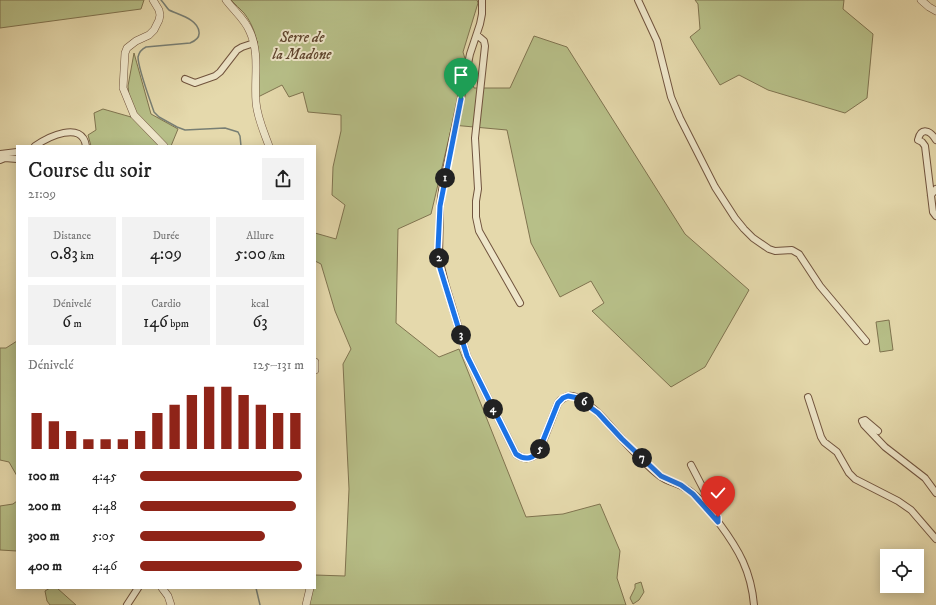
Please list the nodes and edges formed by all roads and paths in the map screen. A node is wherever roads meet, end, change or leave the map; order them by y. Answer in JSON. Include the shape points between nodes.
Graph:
{"nodes":[{"id":1,"x":153,"y":0,"type":"edge"},
{"id":2,"x":226,"y":0,"type":"edge"},
{"id":3,"x":482,"y":0,"type":"edge"},
{"id":4,"x":638,"y":0,"type":"edge"},
{"id":5,"x":921,"y":0,"type":"edge"},
{"id":6,"x":936,"y":11,"type":"edge"},
{"id":7,"x":477,"y":35,"type":"junction"},
{"id":8,"x":254,"y":43,"type":"junction"},
{"id":9,"x":185,"y":79,"type":"dead end"},
{"id":10,"x":936,"y":140,"type":"edge"},
{"id":11,"x":37,"y":145,"type":"edge"},
{"id":12,"x":86,"y":145,"type":"edge"},
{"id":13,"x":163,"y":145,"type":"edge"},
{"id":14,"x":269,"y":145,"type":"edge"},
{"id":15,"x":16,"y":152,"type":"edge"},
{"id":16,"x":0,"y":154,"type":"edge"},
{"id":17,"x":16,"y":159,"type":"edge"},
{"id":18,"x":0,"y":160,"type":"edge"},
{"id":19,"x":936,"y":189,"type":"edge"},
{"id":20,"x":931,"y":195,"type":"junction"},
{"id":21,"x":936,"y":216,"type":"edge"},
{"id":22,"x":520,"y":303,"type":"dead end"},
{"id":23,"x":866,"y":341,"type":"dead end"},
{"id":24,"x":808,"y":397,"type":"dead end"},
{"id":25,"x":878,"y":430,"type":"dead end"},
{"id":26,"x":690,"y":465,"type":"dead end"},
{"id":27,"x":936,"y":493,"type":"edge"},
{"id":28,"x":718,"y":522,"type":"junction"},
{"id":29,"x":936,"y":539,"type":"edge"},
{"id":30,"x":137,"y":589,"type":"edge"},
{"id":31,"x":163,"y":589,"type":"edge"},
{"id":32,"x":310,"y":589,"type":"edge"},
{"id":33,"x":127,"y":605,"type":"edge"},
{"id":34,"x":172,"y":605,"type":"edge"},
{"id":35,"x":306,"y":605,"type":"edge"},
{"id":36,"x":754,"y":605,"type":"edge"}],
"edges":[{"from":1,"to":13,"type":"street","via":[[159,10],[159,20],[149,35],[127,48],[123,88],[134,115]]},
{"from":2,"to":8,"type":"street","via":[[246,24]]},
{"from":3,"to":7,"type":"street"},
{"from":4,"to":23,"type":"street","via":[[657,41],[671,97],[680,118],[715,187],[735,218],[753,238],[769,249],[792,250],[799,254],[820,286]]},
{"from":5,"to":6,"type":"street"},
{"from":7,"to":22,"type":"street","via":[[484,41],[485,46],[475,138],[478,190],[476,216],[479,231]]},
{"from":7,"to":28,"type":"street","via":[[470,54],[442,190],[438,249],[440,268],[467,356],[483,389],[520,458],[532,458],[536,455],[558,403],[563,398],[574,396],[598,413],[661,476],[693,494]]},
{"from":8,"to":9,"type":"street","via":[[237,50],[215,76],[195,83]]},
{"from":8,"to":14,"type":"street","via":[[256,101]]},
{"from":10,"to":20,"type":"street","via":[[933,134],[927,131],[919,134],[918,140],[925,146]]},
{"from":11,"to":12,"type":"street","via":[[59,134],[72,131],[82,136]]},
{"from":15,"to":16,"type":"street"},
{"from":17,"to":18,"type":"street"},
{"from":19,"to":20,"type":"street"},
{"from":20,"to":21,"type":"street"},
{"from":24,"to":29,"type":"street","via":[[821,437],[837,452],[849,473],[855,479],[911,510]]},
{"from":25,"to":27,"type":"street","via":[[862,421],[879,442],[925,478]]},
{"from":26,"to":28,"type":"street","via":[[718,517]]},
{"from":28,"to":36,"type":"street","via":[[746,566]]},
{"from":30,"to":33,"type":"street"},
{"from":31,"to":34,"type":"street"},
{"from":32,"to":35,"type":"street"}]}
